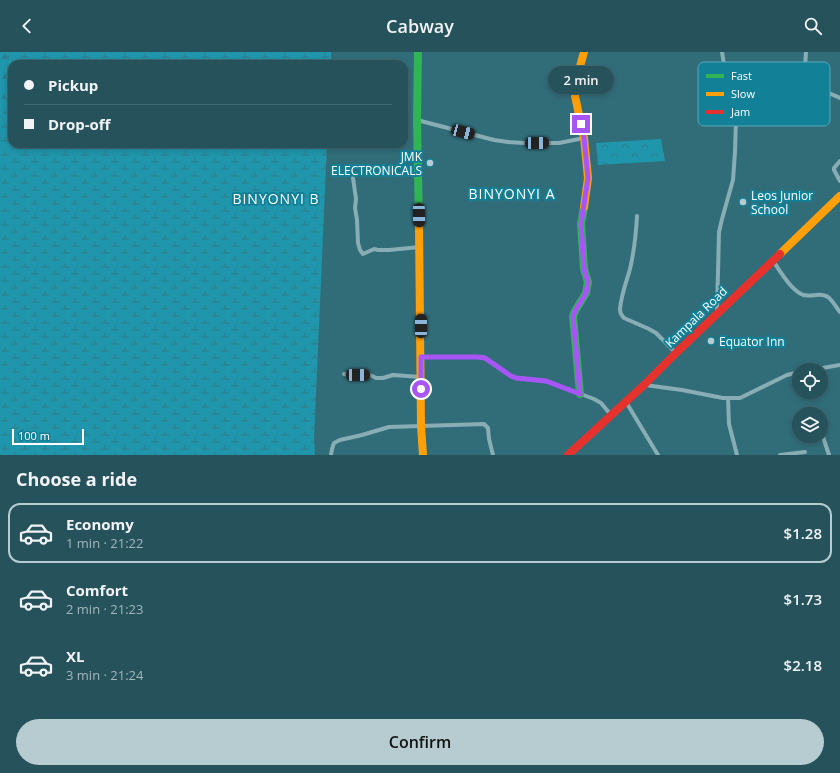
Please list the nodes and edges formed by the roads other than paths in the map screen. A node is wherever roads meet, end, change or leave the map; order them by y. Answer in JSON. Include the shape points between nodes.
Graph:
{"nodes":[{"id":1,"x":418,"y":52,"type":"edge"},
{"id":2,"x":584,"y":52,"type":"edge"},
{"id":3,"x":722,"y":52,"type":"edge"},
{"id":4,"x":806,"y":52,"type":"edge"},
{"id":5,"x":724,"y":62,"type":"edge"},
{"id":6,"x":805,"y":62,"type":"edge"},
{"id":7,"x":830,"y":94,"type":"edge"},
{"id":8,"x":840,"y":98,"type":"edge"},
{"id":9,"x":417,"y":120,"type":"junction"},
{"id":10,"x":736,"y":126,"type":"edge"},
{"id":11,"x":584,"y":138,"type":"junction"},
{"id":12,"x":840,"y":160,"type":"edge"},
{"id":13,"x":353,"y":178,"type":"dead end"},
{"id":14,"x":840,"y":181,"type":"edge"},
{"id":15,"x":840,"y":196,"type":"edge"},
{"id":16,"x":637,"y":216,"type":"dead end"},
{"id":17,"x":420,"y":246,"type":"junction"},
{"id":18,"x":773,"y":261,"type":"junction"},
{"id":19,"x":840,"y":312,"type":"edge"},
{"id":20,"x":717,"y":313,"type":"junction"},
{"id":21,"x":676,"y":353,"type":"junction"},
{"id":22,"x":421,"y":357,"type":"junction"},
{"id":23,"x":840,"y":364,"type":"edge"},
{"id":24,"x":828,"y":366,"type":"edge"},
{"id":25,"x":344,"y":374,"type":"dead end"},
{"id":26,"x":792,"y":374,"type":"edge"},
{"id":27,"x":421,"y":377,"type":"junction"},
{"id":28,"x":644,"y":385,"type":"junction"},
{"id":29,"x":580,"y":394,"type":"junction"},
{"id":30,"x":728,"y":398,"type":"junction"},
{"id":31,"x":625,"y":402,"type":"junction"},
{"id":32,"x":611,"y":416,"type":"junction"},
{"id":33,"x":422,"y":426,"type":"junction"},
{"id":34,"x":825,"y":443,"type":"edge"},
{"id":35,"x":805,"y":452,"type":"dead end"},
{"id":36,"x":331,"y":455,"type":"edge"},
{"id":37,"x":423,"y":455,"type":"edge"},
{"id":38,"x":493,"y":455,"type":"edge"},
{"id":39,"x":568,"y":455,"type":"edge"},
{"id":40,"x":658,"y":455,"type":"edge"},
{"id":41,"x":737,"y":455,"type":"edge"},
{"id":42,"x":780,"y":455,"type":"edge"},
{"id":43,"x":829,"y":455,"type":"edge"}],
"edges":[{"from":1,"to":9,"type":"main road"},
{"from":2,"to":11,"type":"main road","via":[[575,88]]},
{"from":3,"to":5,"type":"street"},
{"from":4,"to":6,"type":"street"},
{"from":7,"to":8,"type":"street"},
{"from":9,"to":11,"type":"street","via":[[494,140],[524,144]]},
{"from":9,"to":17,"type":"main road"},
{"from":10,"to":20,"type":"street","via":[[733,180],[719,232]]},
{"from":11,"to":29,"type":"main road","via":[[588,178],[581,224],[584,269],[588,282],[586,293],[573,316]]},
{"from":12,"to":14,"type":"street","via":[[834,170]]},
{"from":13,"to":17,"type":"street","via":[[358,243],[363,254],[374,249]]},
{"from":15,"to":18,"type":"main road","name":"Kampala Road"},
{"from":16,"to":21,"type":"street","via":[[635,242],[624,287],[621,315],[656,333]]},
{"from":17,"to":22,"type":"main road"},
{"from":18,"to":19,"type":"street","via":[[801,294],[824,295],[830,298]]},
{"from":18,"to":20,"type":"main road","name":"Kampala Road"},
{"from":20,"to":21,"type":"main road","name":"Kampala Road"},
{"from":21,"to":28,"type":"main road","name":"Kampala Road"},
{"from":22,"to":27,"type":"main road"},
{"from":22,"to":29,"type":"street","via":[[485,358],[516,378],[546,381]]},
{"from":23,"to":24,"type":"street"},
{"from":25,"to":27,"type":"street","via":[[370,375],[376,378],[393,375]]},
{"from":26,"to":30,"type":"street","via":[[740,398]]},
{"from":27,"to":33,"type":"main road"},
{"from":28,"to":30,"type":"street"},
{"from":28,"to":31,"type":"main road","name":"Kampala Road"},
{"from":29,"to":32,"type":"street","via":[[601,402]]},
{"from":30,"to":41,"type":"street","via":[[729,424]]},
{"from":31,"to":32,"type":"main road","name":"Kampala Road"},
{"from":31,"to":40,"type":"street"},
{"from":32,"to":39,"type":"main road","name":"Kampala Road"},
{"from":33,"to":36,"type":"street","via":[[389,426],[340,440],[334,443]]},
{"from":33,"to":37,"type":"main road"},
{"from":33,"to":38,"type":"street","via":[[484,424],[488,428]]},
{"from":34,"to":43,"type":"street"},
{"from":35,"to":42,"type":"street"}]}
